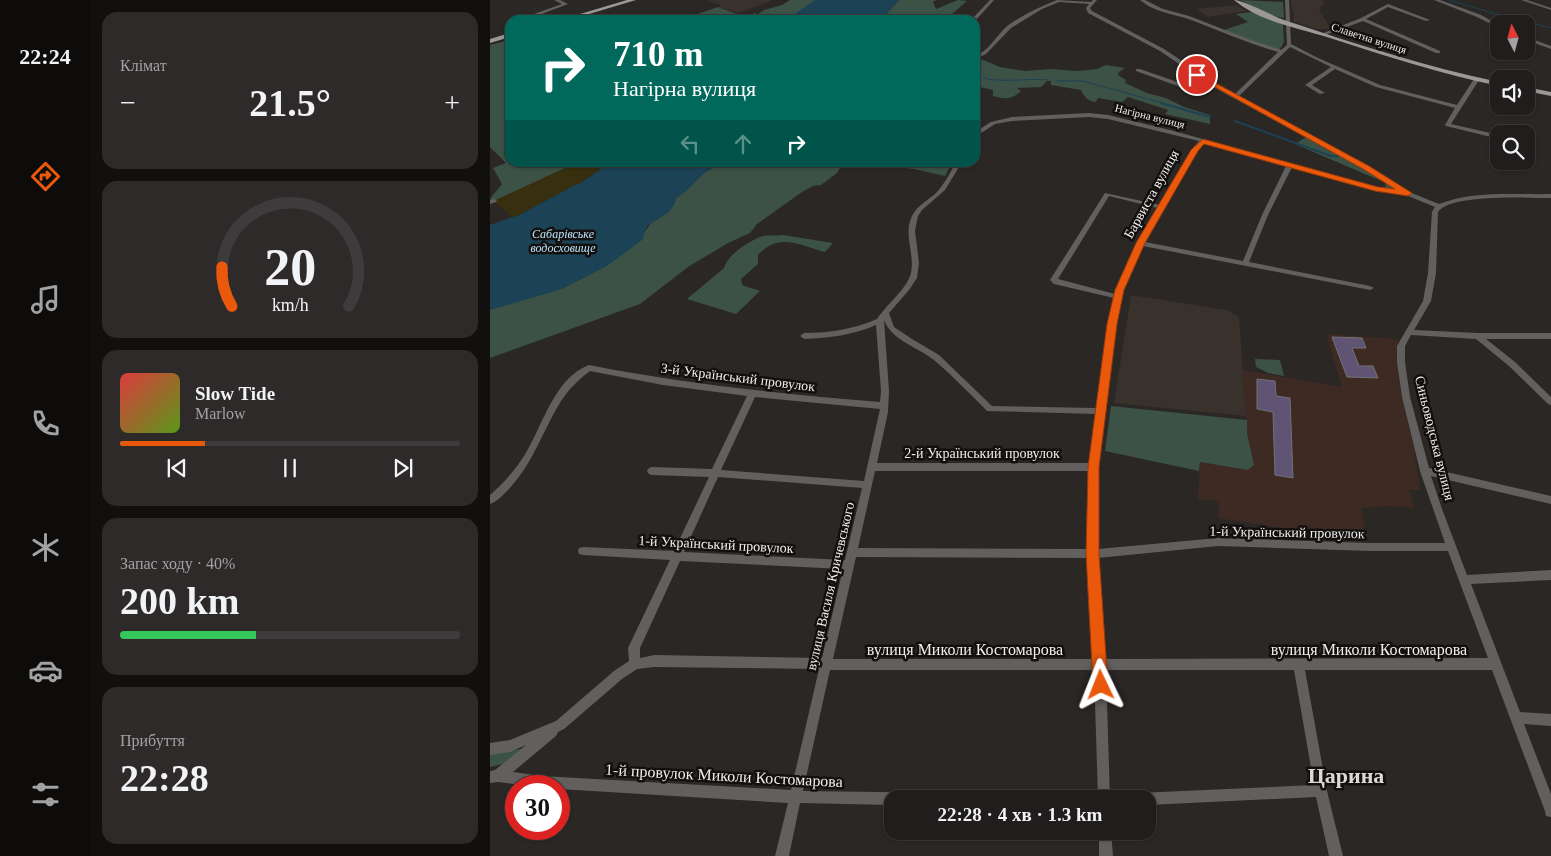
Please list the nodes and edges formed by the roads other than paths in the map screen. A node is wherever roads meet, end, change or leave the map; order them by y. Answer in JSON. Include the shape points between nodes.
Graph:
{"nodes":[{"id":1,"x":556,"y":0,"type":"edge"},
{"id":2,"x":633,"y":0,"type":"edge"},
{"id":3,"x":992,"y":0,"type":"edge"},
{"id":4,"x":1060,"y":0,"type":"edge"},
{"id":5,"x":1142,"y":0,"type":"edge"},
{"id":6,"x":1238,"y":0,"type":"edge"},
{"id":7,"x":1287,"y":0,"type":"edge"},
{"id":8,"x":1436,"y":0,"type":"edge"},
{"id":9,"x":1523,"y":0,"type":"edge"},
{"id":10,"x":1073,"y":1,"type":"edge"},
{"id":11,"x":1091,"y":4,"type":"edge"},
{"id":12,"x":1551,"y":9,"type":"edge"},
{"id":13,"x":536,"y":15,"type":"edge"},
{"id":14,"x":580,"y":15,"type":"edge"},
{"id":15,"x":978,"y":15,"type":"edge"},
{"id":16,"x":1363,"y":20,"type":"junction"},
{"id":17,"x":1428,"y":20,"type":"dead end"},
{"id":18,"x":1490,"y":22,"type":"edge"},
{"id":19,"x":1289,"y":23,"type":"junction"},
{"id":20,"x":1323,"y":34,"type":"junction"},
{"id":21,"x":505,"y":36,"type":"edge"},
{"id":22,"x":490,"y":41,"type":"edge"},
{"id":23,"x":1535,"y":42,"type":"edge"},
{"id":24,"x":1289,"y":45,"type":"junction"},
{"id":25,"x":1551,"y":48,"type":"edge"},
{"id":26,"x":1282,"y":52,"type":"junction"},
{"id":27,"x":1438,"y":52,"type":"dead end"},
{"id":28,"x":980,"y":55,"type":"edge"},
{"id":29,"x":1335,"y":67,"type":"junction"},
{"id":30,"x":1138,"y":70,"type":"dead end"},
{"id":31,"x":1476,"y":80,"type":"junction"},
{"id":32,"x":1490,"y":82,"type":"edge"},
{"id":33,"x":1216,"y":86,"type":"junction"},
{"id":34,"x":1535,"y":91,"type":"edge"},
{"id":35,"x":1322,"y":94,"type":"dead end"},
{"id":36,"x":1551,"y":94,"type":"edge"},
{"id":37,"x":1235,"y":97,"type":"junction"},
{"id":38,"x":1458,"y":107,"type":"junction"},
{"id":39,"x":980,"y":131,"type":"edge"},
{"id":40,"x":1490,"y":135,"type":"edge"},
{"id":41,"x":1203,"y":141,"type":"junction"},
{"id":42,"x":1290,"y":166,"type":"junction"},
{"id":43,"x":956,"y":167,"type":"edge"},
{"id":44,"x":1408,"y":193,"type":"junction"},
{"id":45,"x":1551,"y":196,"type":"edge"},
{"id":46,"x":1439,"y":206,"type":"junction"},
{"id":47,"x":1162,"y":207,"type":"junction"},
{"id":48,"x":1141,"y":243,"type":"junction"},
{"id":49,"x":1246,"y":262,"type":"junction"},
{"id":50,"x":1370,"y":288,"type":"dead end"},
{"id":51,"x":1118,"y":297,"type":"junction"},
{"id":52,"x":883,"y":317,"type":"junction"},
{"id":53,"x":1409,"y":332,"type":"junction"},
{"id":54,"x":804,"y":336,"type":"dead end"},
{"id":55,"x":1478,"y":336,"type":"junction"},
{"id":56,"x":1551,"y":336,"type":"edge"},
{"id":57,"x":752,"y":394,"type":"junction"},
{"id":58,"x":1549,"y":398,"type":"edge"},
{"id":59,"x":884,"y":406,"type":"junction"},
{"id":60,"x":1101,"y":411,"type":"junction"},
{"id":61,"x":871,"y":467,"type":"junction"},
{"id":62,"x":1094,"y":467,"type":"junction"},
{"id":63,"x":652,"y":471,"type":"dead end"},
{"id":64,"x":1425,"y":471,"type":"junction"},
{"id":65,"x":716,"y":473,"type":"junction"},
{"id":66,"x":867,"y":485,"type":"junction"},
{"id":67,"x":490,"y":500,"type":"edge"},
{"id":68,"x":1551,"y":500,"type":"edge"},
{"id":69,"x":1452,"y":547,"type":"junction"},
{"id":70,"x":583,"y":551,"type":"dead end"},
{"id":71,"x":852,"y":552,"type":"junction"},
{"id":72,"x":1093,"y":554,"type":"junction"},
{"id":73,"x":678,"y":556,"type":"junction"},
{"id":74,"x":848,"y":565,"type":"junction"},
{"id":75,"x":1551,"y":575,"type":"edge"},
{"id":76,"x":1464,"y":580,"type":"junction"},
{"id":77,"x":635,"y":664,"type":"junction"},
{"id":78,"x":826,"y":664,"type":"junction"},
{"id":79,"x":1496,"y":664,"type":"junction"},
{"id":80,"x":1299,"y":665,"type":"junction"},
{"id":81,"x":1100,"y":666,"type":"junction"},
{"id":82,"x":1516,"y":718,"type":"junction"},
{"id":83,"x":1551,"y":720,"type":"edge"},
{"id":84,"x":560,"y":725,"type":"junction"},
{"id":85,"x":490,"y":750,"type":"edge"},
{"id":86,"x":494,"y":777,"type":"edge"},
{"id":87,"x":1104,"y":790,"type":"edge"},
{"id":88,"x":1322,"y":791,"type":"junction"},
{"id":89,"x":795,"y":797,"type":"junction"},
{"id":90,"x":884,"y":798,"type":"edge"},
{"id":91,"x":1156,"y":798,"type":"edge"},
{"id":92,"x":1551,"y":811,"type":"edge"},
{"id":93,"x":1105,"y":840,"type":"edge"},
{"id":94,"x":782,"y":856,"type":"edge"},
{"id":95,"x":1106,"y":856,"type":"edge"},
{"id":96,"x":1336,"y":856,"type":"edge"}],
"edges":[{"from":1,"to":13,"type":"street","via":[[566,4]]},
{"from":2,"to":14,"type":"main road"},
{"from":3,"to":15,"type":"street"},
{"from":4,"to":10,"type":"street"},
{"from":4,"to":28,"type":"street","via":[[1039,8],[1010,26]]},
{"from":5,"to":26,"type":"street","via":[[1164,12],[1193,19],[1258,46]]},
{"from":6,"to":19,"type":"main road","name":"Славетна вулиця","via":[[1256,11]]},
{"from":7,"to":19,"type":"street"},
{"from":8,"to":18,"type":"street"},
{"from":9,"to":12,"type":"street"},
{"from":10,"to":11,"type":"street"},
{"from":11,"to":33,"type":"street","via":[[1090,12],[1162,50]]},
{"from":16,"to":17,"type":"street","via":[[1388,5]]},
{"from":16,"to":20,"type":"street"},
{"from":16,"to":27,"type":"street"},
{"from":19,"to":20,"type":"main road","name":"Славетна вулиця"},
{"from":19,"to":24,"type":"street"},
{"from":20,"to":31,"type":"main road","name":"Славетна вулиця"},
{"from":21,"to":22,"type":"main road"},
{"from":23,"to":25,"type":"street"},
{"from":24,"to":26,"type":"street"},
{"from":24,"to":29,"type":"street"},
{"from":26,"to":37,"type":"street"},
{"from":29,"to":35,"type":"street","via":[[1308,85]]},
{"from":29,"to":38,"type":"street","via":[[1391,90]]},
{"from":30,"to":33,"type":"street","via":[[1186,88]]},
{"from":31,"to":32,"type":"main road","name":"Славетна вулиця"},
{"from":31,"to":38,"type":"street"},
{"from":33,"to":37,"type":"street"},
{"from":34,"to":36,"type":"main road"},
{"from":37,"to":44,"type":"street"},
{"from":38,"to":40,"type":"street","via":[[1448,125]]},
{"from":39,"to":41,"type":"street","name":"Нагірна вулиця","via":[[1002,120],[1089,115]]},
{"from":41,"to":42,"type":"street","name":"Нагірна вулиця"},
{"from":41,"to":47,"type":"street","name":"Барвиста вулиця","via":[[1194,150]]},
{"from":42,"to":44,"type":"street","name":"Нагірна вулиця","via":[[1378,189]]},
{"from":42,"to":49,"type":"street"},
{"from":43,"to":52,"type":"street","via":[[940,192],[914,218],[916,264],[913,278]]},
{"from":44,"to":46,"type":"street"},
{"from":45,"to":46,"type":"street","via":[[1464,199]]},
{"from":46,"to":53,"type":"street","name":"Синьоводська вулиця","via":[[1435,212],[1432,273],[1426,301]]},
{"from":47,"to":48,"type":"street","name":"Барвиста вулиця"},
{"from":47,"to":51,"type":"street","via":[[1108,194],[1054,280]]},
{"from":48,"to":49,"type":"street"},
{"from":48,"to":51,"type":"street","name":"Барвиста вулиця"},
{"from":49,"to":50,"type":"street"},
{"from":51,"to":60,"type":"street","name":"Барвиста вулиця"},
{"from":52,"to":54,"type":"street","via":[[848,332]]},
{"from":52,"to":59,"type":"street","name":"вулиця Василя Кричевського"},
{"from":52,"to":60,"type":"street","via":[[909,341],[936,357],[990,409]]},
{"from":53,"to":55,"type":"street"},
{"from":53,"to":64,"type":"street","name":"Синьоводська вулиця","via":[[1401,346],[1401,362],[1406,397]]},
{"from":55,"to":56,"type":"street"},
{"from":55,"to":58,"type":"street"},
{"from":57,"to":59,"type":"street","name":"3-й Український провулок"},
{"from":57,"to":65,"type":"street"},
{"from":57,"to":67,"type":"street","name":"3-й Український провулок","via":[[646,380],[589,368],[578,374],[562,391],[523,466]]},
{"from":59,"to":61,"type":"street","name":"вулиця Василя Кричевського"},
{"from":60,"to":62,"type":"street","name":"Барвиста вулиця"},
{"from":61,"to":62,"type":"street","name":"2-й Український провулок"},
{"from":61,"to":66,"type":"street","name":"вулиця Василя Кричевського"},
{"from":62,"to":72,"type":"street","name":"Барвиста вулиця"},
{"from":63,"to":65,"type":"street"},
{"from":64,"to":68,"type":"street"},
{"from":64,"to":69,"type":"street","name":"Синьоводська вулиця"},
{"from":65,"to":66,"type":"street"},
{"from":65,"to":73,"type":"street"},
{"from":66,"to":71,"type":"street","name":"вулиця Василя Кричевського"},
{"from":69,"to":72,"type":"street","name":"1-й Український провулок","via":[[1218,542]]},
{"from":69,"to":76,"type":"street","name":"Синьоводська вулиця"},
{"from":70,"to":73,"type":"street","name":"1-й Український провулок"},
{"from":71,"to":72,"type":"street","name":"1-й Український провулок"},
{"from":71,"to":74,"type":"street","name":"вулиця Василя Кричевського"},
{"from":72,"to":81,"type":"street","name":"Барвиста вулиця"},
{"from":73,"to":74,"type":"street","name":"1-й Український провулок"},
{"from":73,"to":77,"type":"street","via":[[634,648]]},
{"from":74,"to":78,"type":"street","name":"вулиця Василя Кричевського"},
{"from":75,"to":76,"type":"street"},
{"from":76,"to":79,"type":"street","name":"Синьоводська вулиця"},
{"from":77,"to":78,"type":"street","name":"вулиця Миколи Костомарова","via":[[654,661]]},
{"from":77,"to":84,"type":"street","name":"вулиця Миколи Костомарова"},
{"from":78,"to":81,"type":"street","name":"вулиця Миколи Костомарова"},
{"from":78,"to":89,"type":"street","name":"вулиця Василя Кричевського"},
{"from":79,"to":80,"type":"street","name":"вулиця Миколи Костомарова"},
{"from":79,"to":82,"type":"street","name":"Синьоводська вулиця"},
{"from":80,"to":81,"type":"street","name":"вулиця Миколи Костомарова"},
{"from":80,"to":88,"type":"street"},
{"from":81,"to":87,"type":"street","name":"Барвиста вулиця"},
{"from":82,"to":83,"type":"street"},
{"from":82,"to":92,"type":"street","name":"Синьоводська вулиця"},
{"from":84,"to":85,"type":"street","name":"вулиця Миколи Костомарова","via":[[510,746]]},
{"from":84,"to":86,"type":"street"},
{"from":86,"to":89,"type":"street","name":"1-й провулок Миколи Костомарова"},
{"from":88,"to":91,"type":"street"},
{"from":88,"to":96,"type":"street"},
{"from":89,"to":90,"type":"street","name":"1-й провулок Миколи Костомарова"},
{"from":89,"to":94,"type":"street","name":"вулиця Василя Кричевського"},
{"from":93,"to":95,"type":"street"}]}
